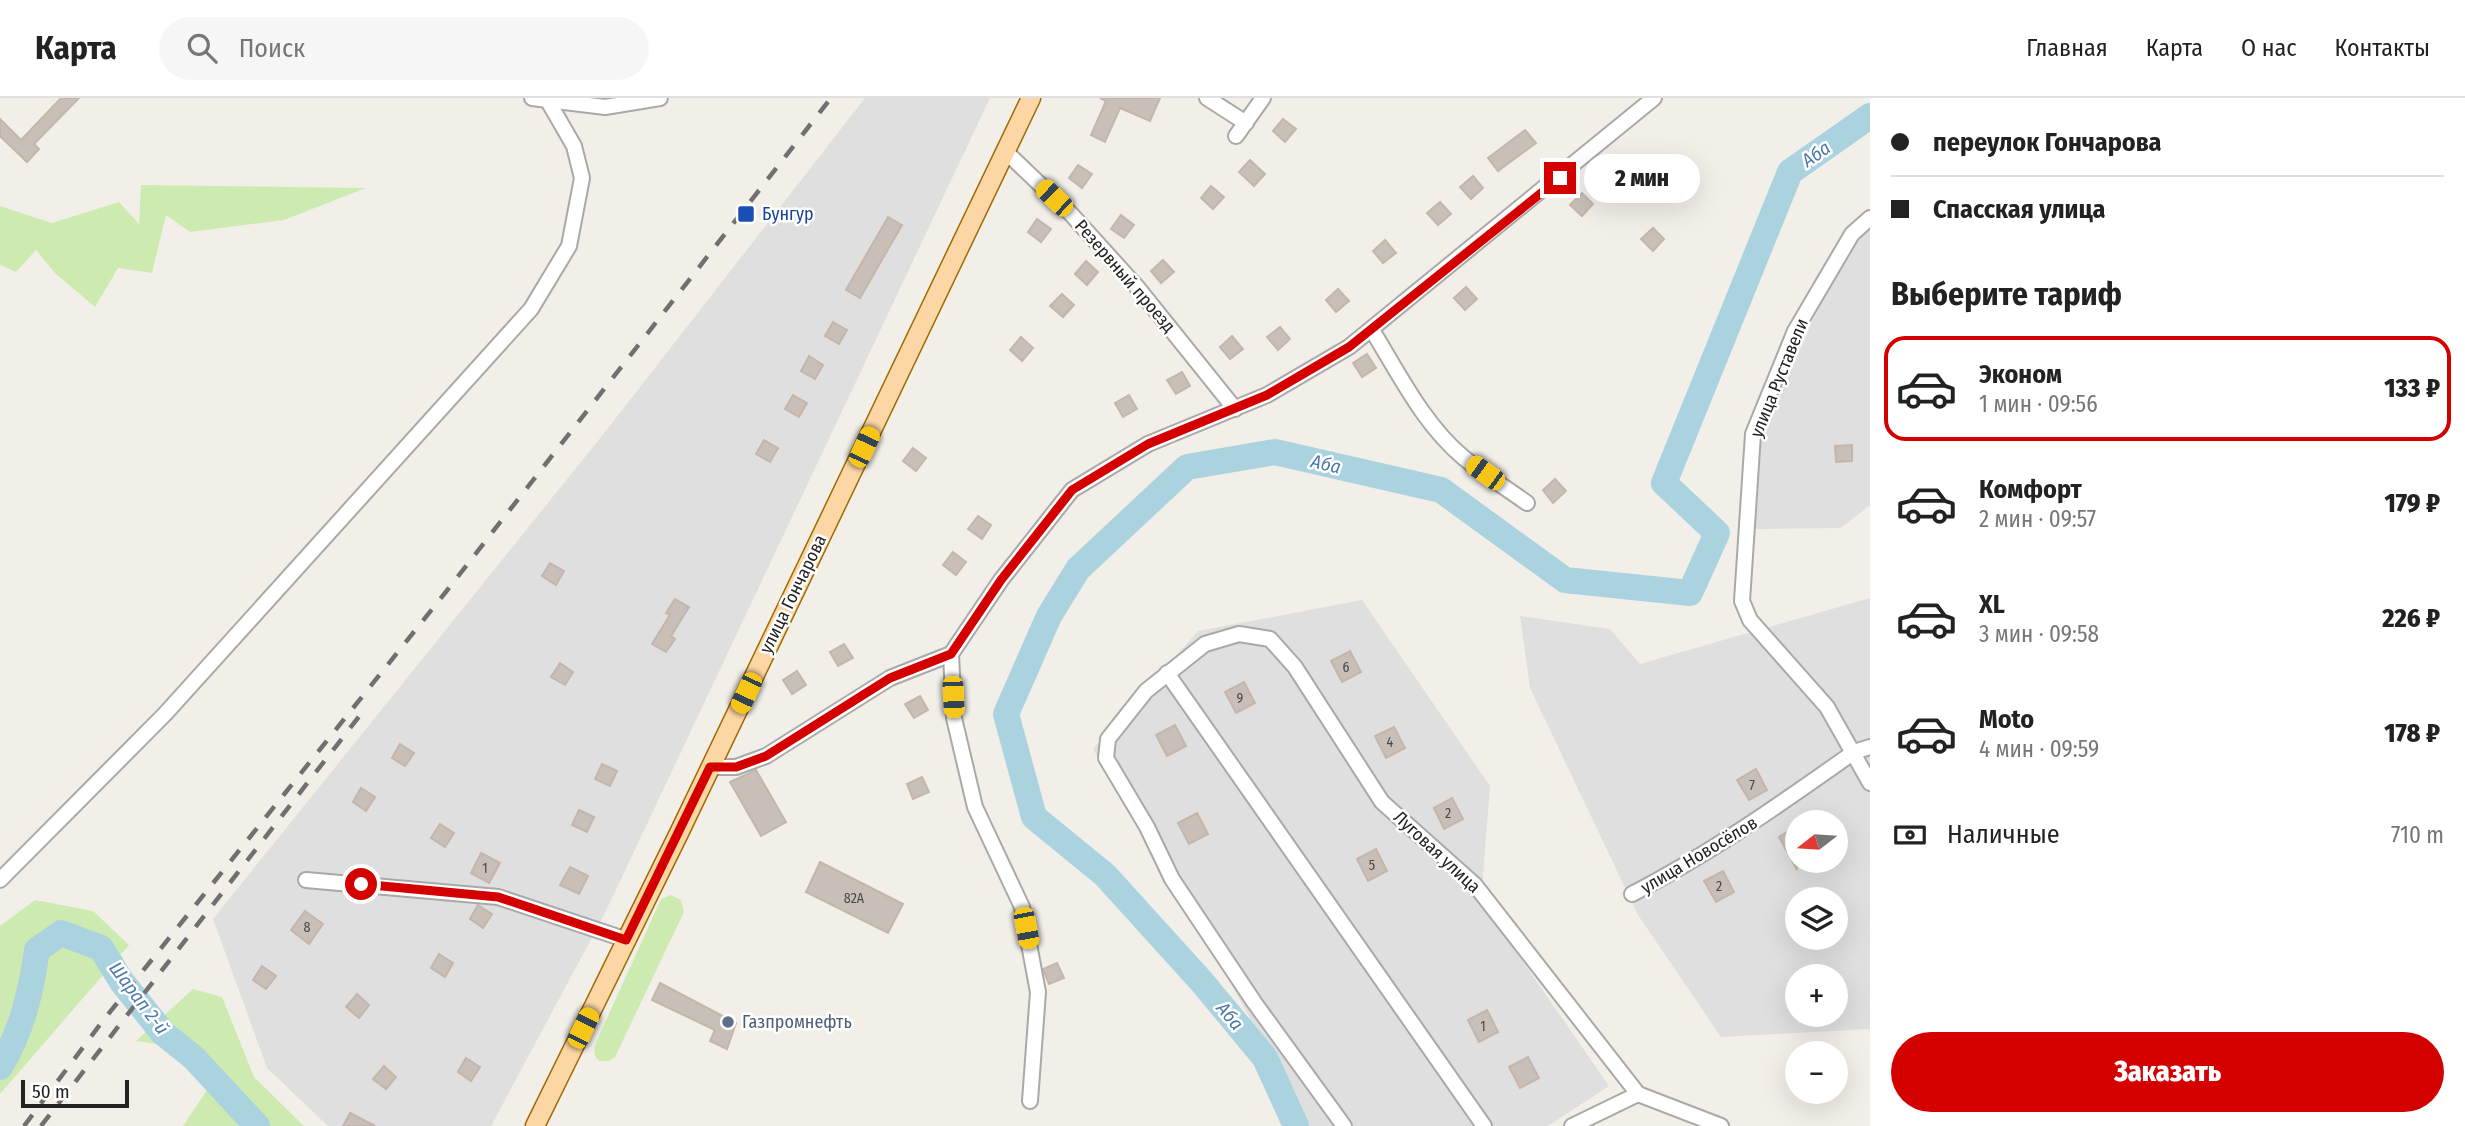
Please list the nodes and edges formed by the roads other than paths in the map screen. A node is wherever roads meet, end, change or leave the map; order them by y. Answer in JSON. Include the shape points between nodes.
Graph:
{"nodes":[{"id":1,"x":533,"y":98,"type":"edge"},
{"id":2,"x":660,"y":98,"type":"edge"},
{"id":3,"x":1031,"y":98,"type":"edge"},
{"id":4,"x":1207,"y":98,"type":"edge"},
{"id":5,"x":1263,"y":98,"type":"edge"},
{"id":6,"x":1654,"y":98,"type":"edge"},
{"id":7,"x":548,"y":101,"type":"junction"},
{"id":8,"x":1246,"y":123,"type":"junction"},
{"id":9,"x":1236,"y":136,"type":"dead end"},
{"id":10,"x":1006,"y":152,"type":"junction"},
{"id":11,"x":1870,"y":218,"type":"edge"},
{"id":12,"x":1372,"y":330,"type":"junction"},
{"id":13,"x":1235,"y":409,"type":"junction"},
{"id":14,"x":1527,"y":503,"type":"dead end"},
{"id":15,"x":951,"y":654,"type":"junction"},
{"id":16,"x":1167,"y":673,"type":"junction"},
{"id":17,"x":1870,"y":747,"type":"edge"},
{"id":18,"x":1854,"y":752,"type":"junction"},
{"id":19,"x":710,"y":767,"type":"junction"},
{"id":20,"x":1870,"y":783,"type":"edge"},
{"id":21,"x":0,"y":880,"type":"edge"},
{"id":22,"x":306,"y":880,"type":"dead end"},
{"id":23,"x":1632,"y":894,"type":"dead end"},
{"id":24,"x":626,"y":940,"type":"junction"},
{"id":25,"x":1637,"y":1094,"type":"junction"},
{"id":26,"x":1030,"y":1101,"type":"dead end"},
{"id":27,"x":535,"y":1126,"type":"edge"},
{"id":28,"x":1344,"y":1126,"type":"edge"},
{"id":29,"x":1484,"y":1126,"type":"edge"},
{"id":30,"x":1572,"y":1126,"type":"edge"},
{"id":31,"x":1721,"y":1126,"type":"edge"}],
"edges":[{"from":1,"to":7,"type":"street"},
{"from":2,"to":7,"type":"street","via":[[605,107]]},
{"from":3,"to":10,"type":"main road","name":"улица Гончарова"},
{"from":4,"to":8,"type":"street"},
{"from":5,"to":8,"type":"street"},
{"from":6,"to":12,"type":"street"},
{"from":7,"to":21,"type":"street","via":[[574,146],[582,178],[569,246],[531,309],[165,715]]},
{"from":8,"to":9,"type":"street"},
{"from":10,"to":13,"type":"street","name":"Резервный проезд","via":[[1137,287]]},
{"from":10,"to":19,"type":"main road","name":"улица Гончарова"},
{"from":11,"to":18,"type":"street","name":"улица Руставели","via":[[1852,234],[1795,331],[1753,434],[1742,601],[1750,620],[1827,707]]},
{"from":12,"to":13,"type":"street","via":[[1267,395]]},
{"from":12,"to":14,"type":"street","via":[[1425,416],[1463,457]]},
{"from":13,"to":15,"type":"street","via":[[1148,444],[1072,490],[1001,580]]},
{"from":15,"to":19,"type":"street","via":[[890,678],[766,756],[736,767]]},
{"from":15,"to":26,"type":"street","via":[[954,718],[975,807],[1022,906],[1038,992]]},
{"from":16,"to":25,"type":"street","name":"Луговая улица","via":[[1205,644],[1238,634],[1270,639],[1318,699],[1382,802],[1475,885]]},
{"from":16,"to":28,"type":"street","name":"Луговая улица","via":[[1117,726],[1108,739],[1106,758],[1172,879]]},
{"from":16,"to":29,"type":"street"},
{"from":17,"to":18,"type":"street","name":"улица Новосёлов"},
{"from":18,"to":20,"type":"street"},
{"from":18,"to":23,"type":"street","name":"улица Новосёлов","via":[[1689,865]]},
{"from":19,"to":24,"type":"main road","name":"улица Гончарова"},
{"from":22,"to":24,"type":"street","via":[[498,897]]},
{"from":24,"to":27,"type":"main road","name":"улица Гончарова"},
{"from":25,"to":30,"type":"street"},
{"from":25,"to":31,"type":"street"}]}
